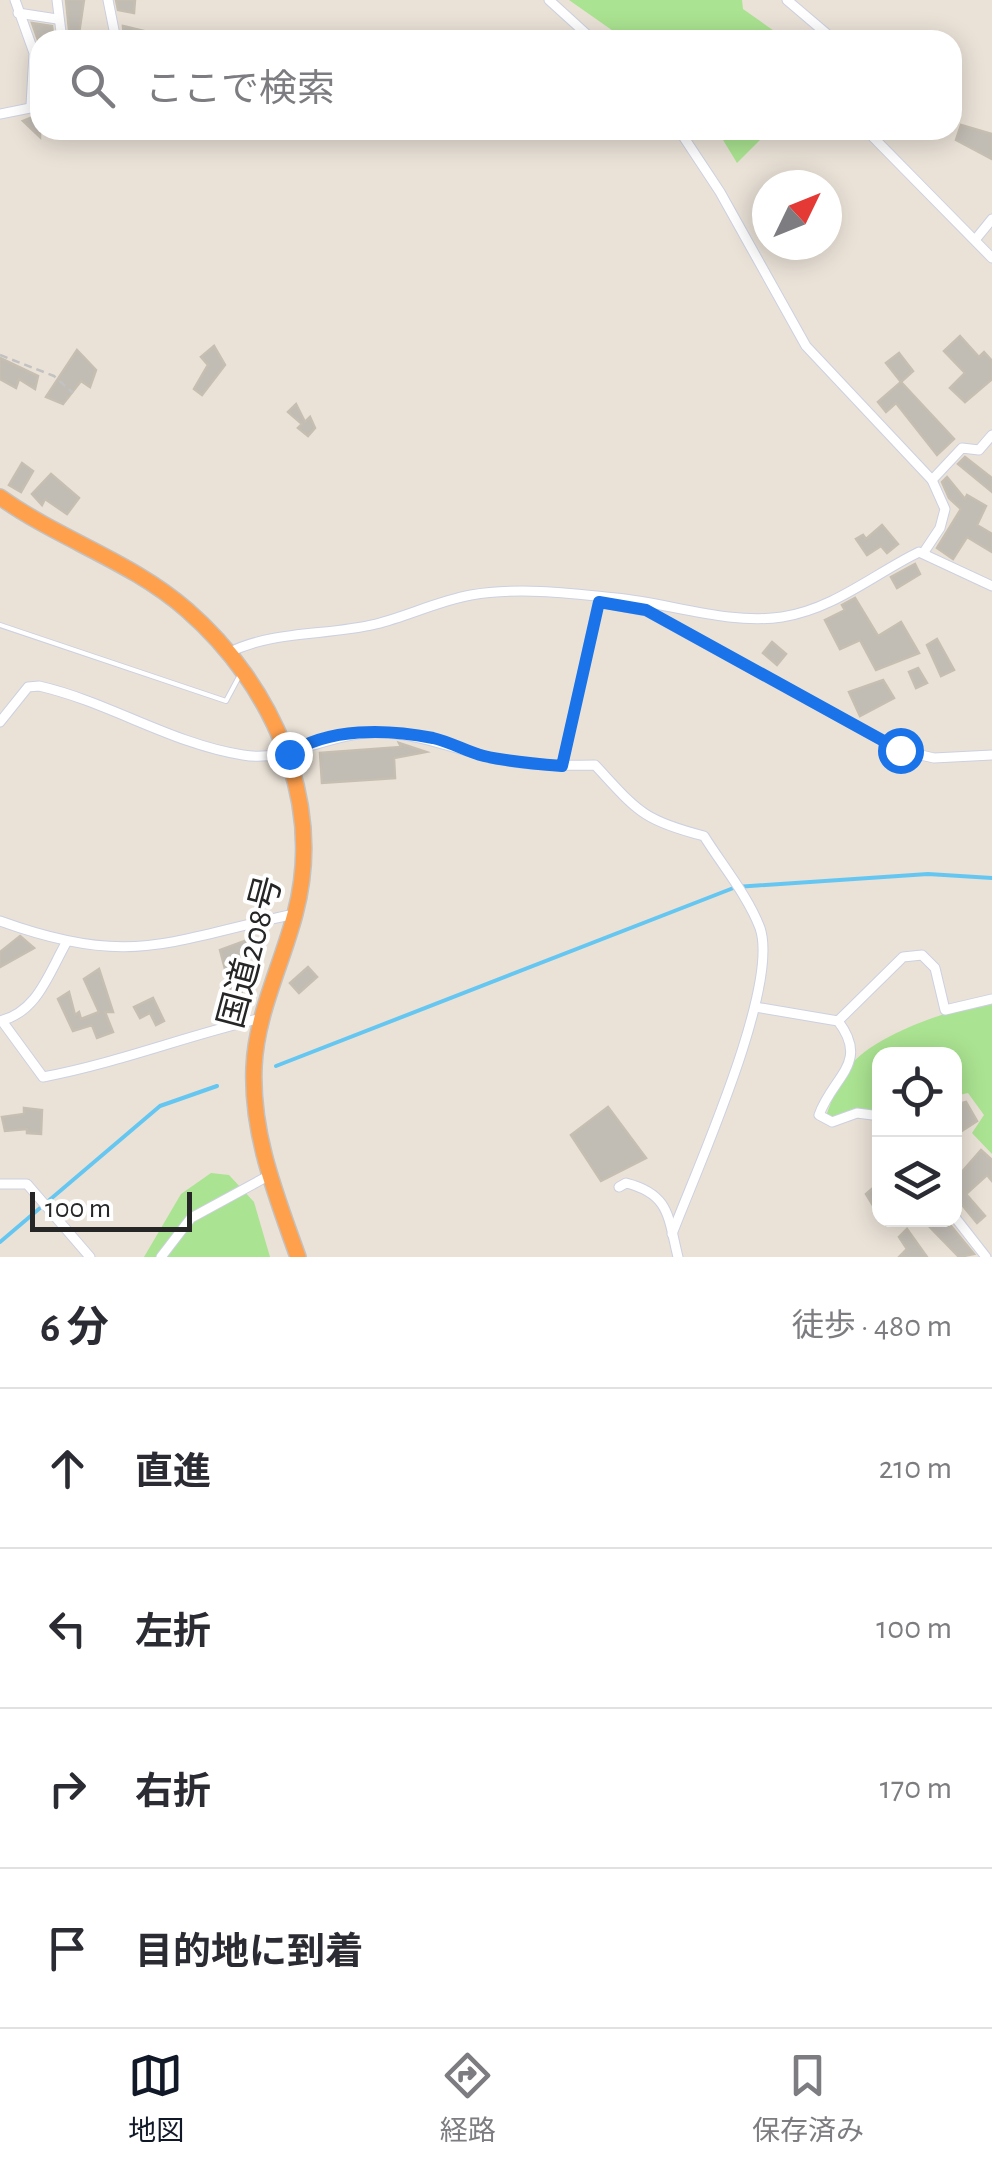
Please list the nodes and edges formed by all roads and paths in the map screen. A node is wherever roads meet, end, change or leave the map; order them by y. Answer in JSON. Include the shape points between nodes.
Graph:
{"nodes":[{"id":1,"x":15,"y":0,"type":"edge"},
{"id":2,"x":57,"y":0,"type":"edge"},
{"id":3,"x":108,"y":0,"type":"edge"},
{"id":4,"x":549,"y":0,"type":"edge"},
{"id":5,"x":788,"y":0,"type":"edge"},
{"id":6,"x":18,"y":12,"type":"junction"},
{"id":7,"x":58,"y":19,"type":"junction"},
{"id":8,"x":60,"y":30,"type":"edge"},
{"id":9,"x":114,"y":30,"type":"edge"},
{"id":10,"x":582,"y":30,"type":"edge"},
{"id":11,"x":822,"y":30,"type":"edge"},
{"id":12,"x":30,"y":43,"type":"edge"},
{"id":13,"x":30,"y":106,"type":"edge"},
{"id":14,"x":0,"y":114,"type":"edge"},
{"id":15,"x":686,"y":140,"type":"edge"},
{"id":16,"x":876,"y":140,"type":"edge"},
{"id":17,"x":992,"y":219,"type":"edge"},
{"id":18,"x":975,"y":240,"type":"junction"},
{"id":19,"x":992,"y":258,"type":"edge"},
{"id":20,"x":0,"y":355,"type":"edge"},
{"id":21,"x":72,"y":392,"type":"dead end"},
{"id":22,"x":992,"y":435,"type":"edge"},
{"id":23,"x":932,"y":480,"type":"junction"},
{"id":24,"x":2,"y":499,"type":"edge"},
{"id":25,"x":924,"y":552,"type":"junction"},
{"id":26,"x":992,"y":586,"type":"edge"},
{"id":27,"x":599,"y":599,"type":"junction"},
{"id":28,"x":0,"y":625,"type":"edge"},
{"id":29,"x":228,"y":654,"type":"junction"},
{"id":30,"x":241,"y":673,"type":"junction"},
{"id":31,"x":0,"y":722,"type":"edge"},
{"id":32,"x":289,"y":754,"type":"junction"},
{"id":33,"x":992,"y":756,"type":"edge"},
{"id":34,"x":562,"y":766,"type":"junction"},
{"id":35,"x":295,"y":914,"type":"junction"},
{"id":36,"x":0,"y":921,"type":"edge"},
{"id":37,"x":66,"y":943,"type":"junction"},
{"id":38,"x":992,"y":999,"type":"edge"},
{"id":39,"x":755,"y":1007,"type":"junction"},
{"id":40,"x":262,"y":1018,"type":"junction"},
{"id":41,"x":1,"y":1021,"type":"edge"},
{"id":42,"x":838,"y":1021,"type":"junction"},
{"id":43,"x":872,"y":1115,"type":"edge"},
{"id":44,"x":268,"y":1176,"type":"junction"},
{"id":45,"x":0,"y":1184,"type":"edge"},
{"id":46,"x":619,"y":1188,"type":"dead end"},
{"id":47,"x":962,"y":1226,"type":"edge"},
{"id":48,"x":672,"y":1234,"type":"junction"},
{"id":49,"x":90,"y":1257,"type":"edge"},
{"id":50,"x":160,"y":1257,"type":"edge"},
{"id":51,"x":298,"y":1257,"type":"edge"},
{"id":52,"x":678,"y":1257,"type":"edge"},
{"id":53,"x":986,"y":1257,"type":"edge"}],
"edges":[{"from":1,"to":6,"type":"street"},
{"from":2,"to":7,"type":"street"},
{"from":3,"to":9,"type":"street"},
{"from":4,"to":10,"type":"street"},
{"from":5,"to":11,"type":"street"},
{"from":6,"to":7,"type":"street"},
{"from":6,"to":12,"type":"street"},
{"from":7,"to":8,"type":"street"},
{"from":13,"to":14,"type":"street"},
{"from":15,"to":23,"type":"street","via":[[806,346]]},
{"from":16,"to":18,"type":"street"},
{"from":17,"to":18,"type":"street"},
{"from":18,"to":19,"type":"street"},
{"from":20,"to":21,"type":"path","via":[[54,376]]},
{"from":22,"to":23,"type":"street","via":[[979,450],[962,448]]},
{"from":23,"to":25,"type":"street","via":[[945,509]]},
{"from":24,"to":29,"type":"highway","name":"国道208号","via":[[139,572]]},
{"from":25,"to":26,"type":"street"},
{"from":25,"to":27,"type":"street","via":[[875,581],[783,617]]},
{"from":27,"to":29,"type":"street","via":[[470,595],[376,624],[253,640]]},
{"from":27,"to":33,"type":"street","via":[[646,610],[900,750],[934,758]]},
{"from":27,"to":34,"type":"street"},
{"from":28,"to":30,"type":"lane","via":[[226,701]]},
{"from":29,"to":30,"type":"highway","name":"国道208号"},
{"from":30,"to":32,"type":"highway","name":"国道208号"},
{"from":31,"to":32,"type":"street","via":[[28,687],[40,686],[210,747],[243,756]]},
{"from":32,"to":34,"type":"street","via":[[354,733],[385,733]]},
{"from":32,"to":35,"type":"highway","name":"国道208号","via":[[306,863]]},
{"from":34,"to":39,"type":"street","via":[[595,765],[636,810],[661,825],[704,836],[761,931],[764,959]]},
{"from":35,"to":37,"type":"street","via":[[149,949]]},
{"from":35,"to":40,"type":"highway","name":"国道208号"},
{"from":36,"to":37,"type":"street"},
{"from":37,"to":41,"type":"street","via":[[30,1008]]},
{"from":38,"to":42,"type":"street","via":[[945,1010],[935,968],[912,955]]},
{"from":39,"to":42,"type":"street"},
{"from":39,"to":48,"type":"street"},
{"from":40,"to":41,"type":"street","via":[[43,1077]]},
{"from":40,"to":44,"type":"highway","name":"国道208号","via":[[254,1101]]},
{"from":42,"to":43,"type":"street","via":[[850,1036],[852,1057],[819,1115],[832,1122]]},
{"from":44,"to":50,"type":"street","via":[[192,1218]]},
{"from":44,"to":51,"type":"highway","name":"国道208号"},
{"from":45,"to":49,"type":"street","via":[[26,1184]]},
{"from":46,"to":48,"type":"street","via":[[626,1182],[652,1189]]},
{"from":47,"to":53,"type":"street"},
{"from":48,"to":52,"type":"street"}]}
